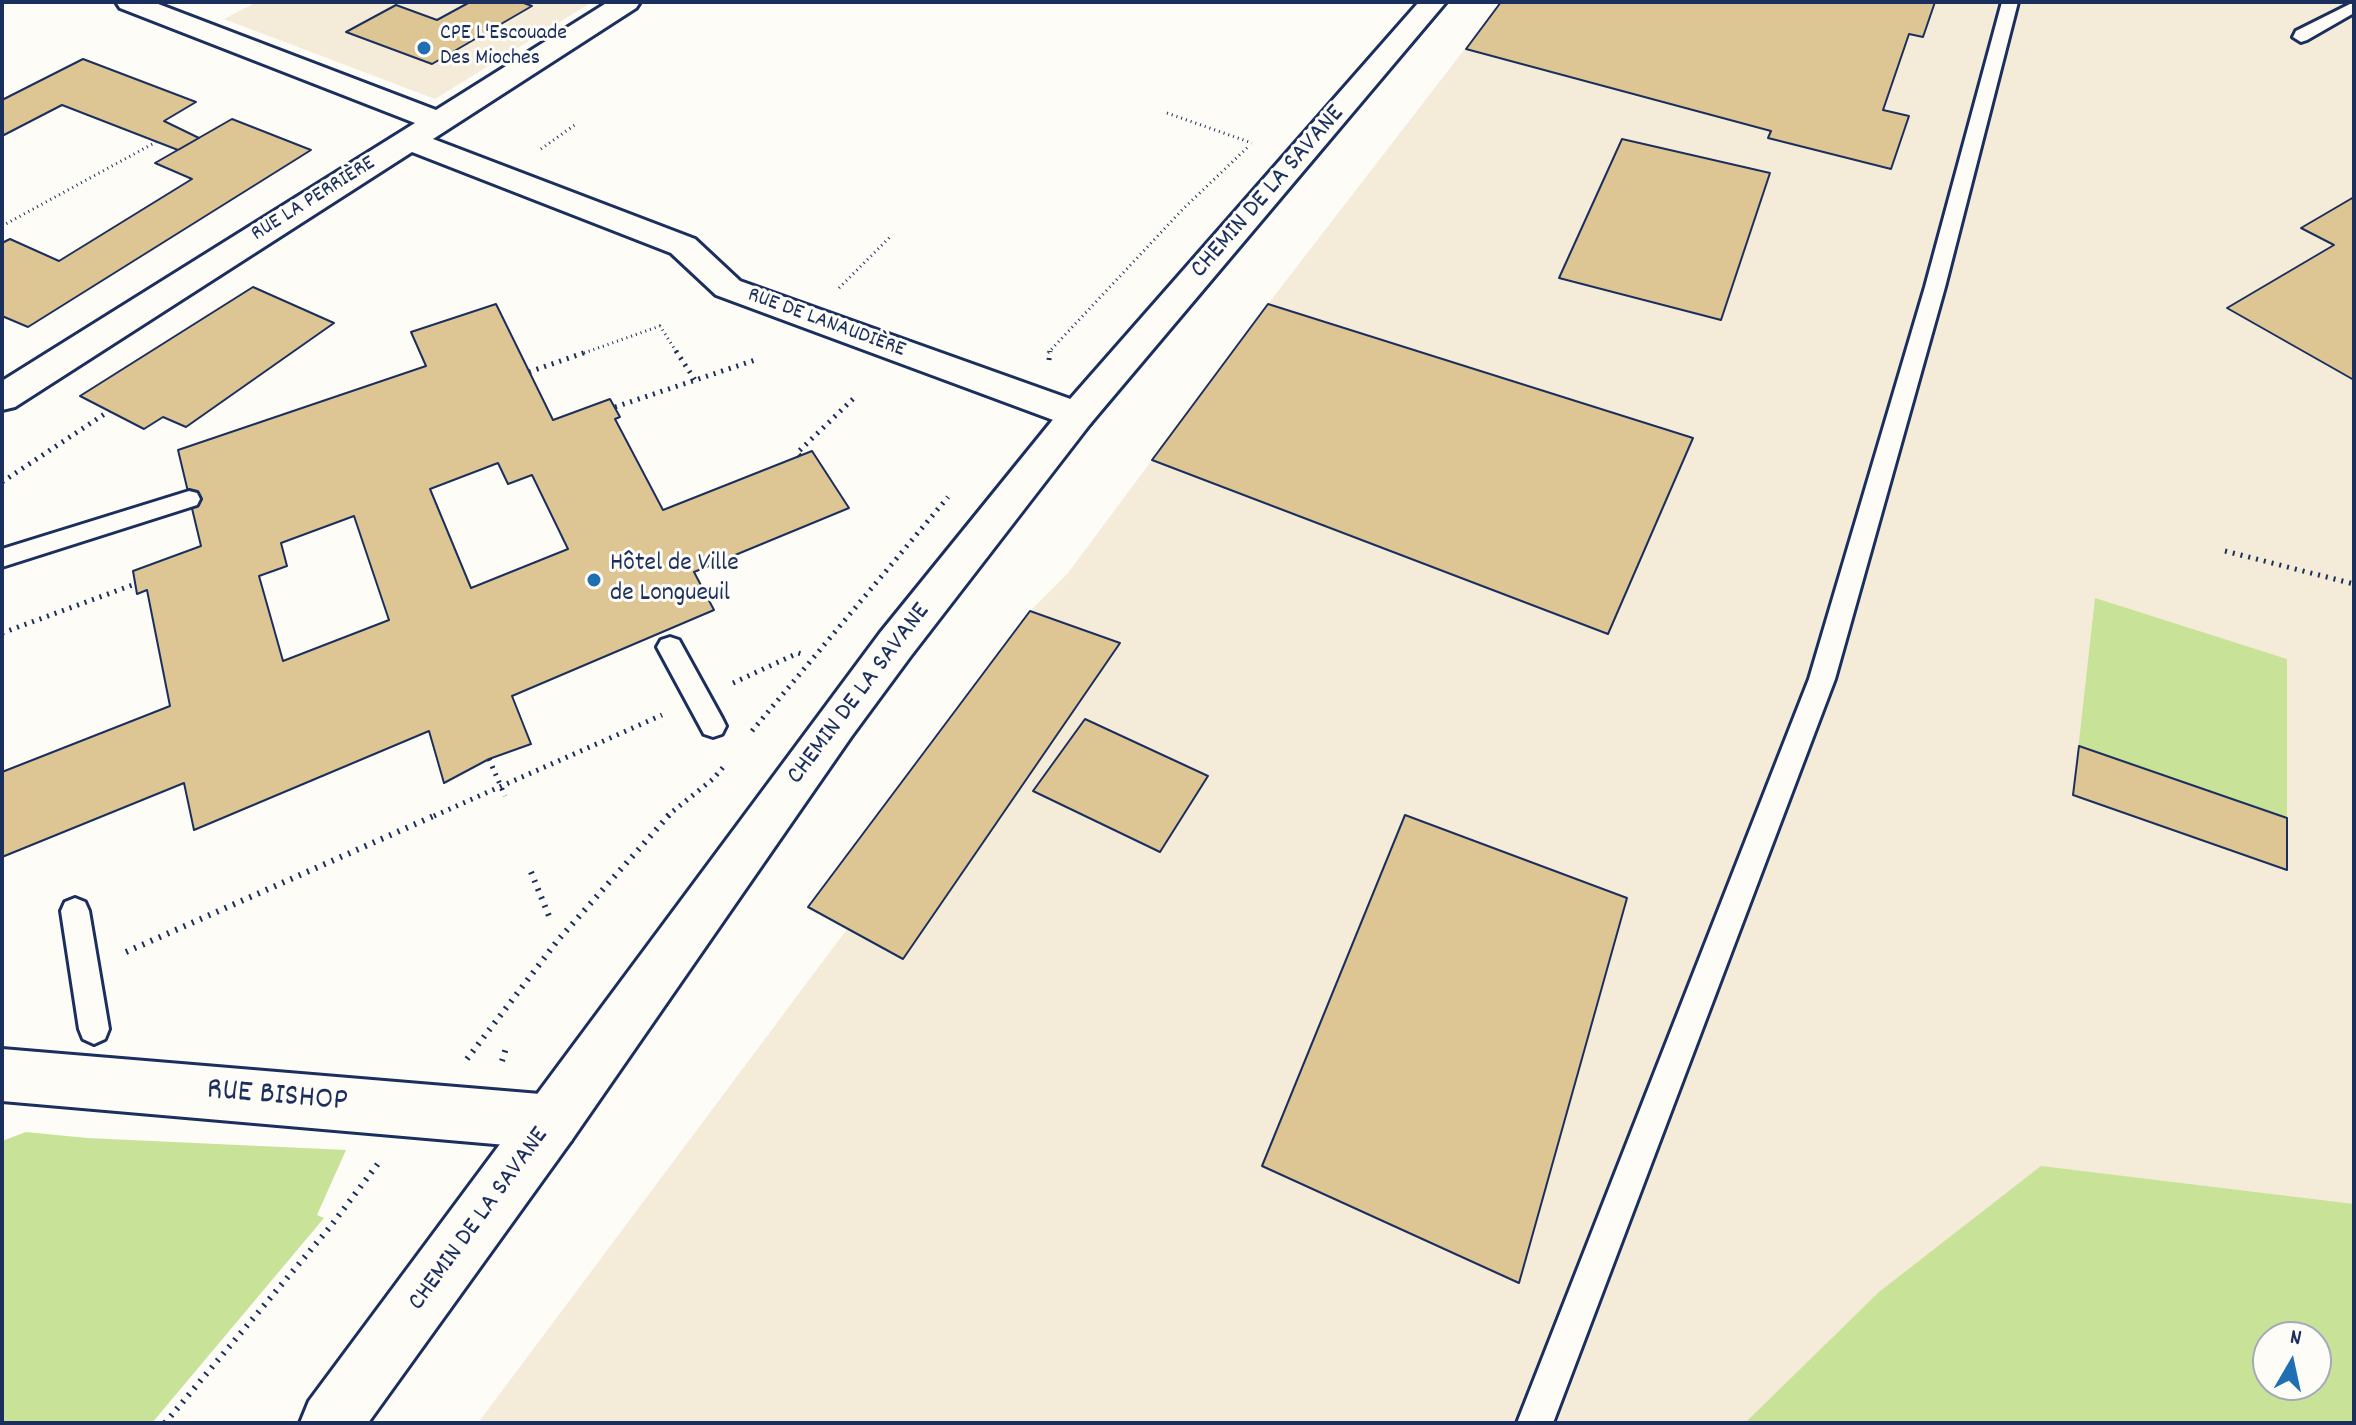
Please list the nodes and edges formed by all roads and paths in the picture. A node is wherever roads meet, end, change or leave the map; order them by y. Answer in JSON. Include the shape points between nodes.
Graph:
{"nodes":[{"id":1,"x":129,"y":2,"type":"edge"},
{"id":2,"x":627,"y":2,"type":"edge"},
{"id":3,"x":1433,"y":2,"type":"edge"},
{"id":4,"x":2010,"y":2,"type":"edge"},
{"id":5,"x":2354,"y":7,"type":"edge"},
{"id":6,"x":2301,"y":37,"type":"dead end"},
{"id":7,"x":1167,"y":113,"type":"dead end"},
{"id":8,"x":438,"y":121,"type":"junction"},
{"id":9,"x":576,"y":124,"type":"dead end"},
{"id":10,"x":409,"y":140,"type":"junction"},
{"id":11,"x":156,"y":142,"type":"dead end"},
{"id":12,"x":1252,"y":143,"type":"junction"},
{"id":13,"x":1308,"y":149,"type":"junction"},
{"id":14,"x":531,"y":157,"type":"dead end"},
{"id":15,"x":2,"y":226,"type":"edge"},
{"id":16,"x":892,"y":235,"type":"dead end"},
{"id":17,"x":852,"y":276,"type":"dead end"},
{"id":18,"x":758,"y":359,"type":"dead end"},
{"id":19,"x":1049,"y":361,"type":"dead end"},
{"id":20,"x":529,"y":372,"type":"dead end"},
{"id":21,"x":695,"y":380,"type":"junction"},
{"id":22,"x":2,"y":398,"type":"edge"},
{"id":23,"x":854,"y":398,"type":"dead end"},
{"id":24,"x":615,"y":407,"type":"dead end"},
{"id":25,"x":109,"y":411,"type":"dead end"},
{"id":26,"x":1077,"y":415,"type":"junction"},
{"id":27,"x":800,"y":456,"type":"dead end"},
{"id":28,"x":2,"y":482,"type":"edge"},
{"id":29,"x":956,"y":488,"type":"dead end"},
{"id":30,"x":189,"y":499,"type":"dead end"},
{"id":31,"x":2225,"y":551,"type":"dead end"},
{"id":32,"x":2,"y":558,"type":"edge"},
{"id":33,"x":135,"y":584,"type":"dead end"},
{"id":34,"x":2354,"y":584,"type":"edge"},
{"id":35,"x":2,"y":633,"type":"edge"},
{"id":36,"x":670,"y":647,"type":"dead end"},
{"id":37,"x":805,"y":655,"type":"dead end"},
{"id":38,"x":698,"y":698,"type":"junction"},
{"id":39,"x":713,"y":726,"type":"dead end"},
{"id":40,"x":745,"y":741,"type":"dead end"},
{"id":41,"x":489,"y":759,"type":"dead end"},
{"id":42,"x":502,"y":788,"type":"junction"},
{"id":43,"x":505,"y":796,"type":"dead end"},
{"id":44,"x":531,"y":872,"type":"dead end"},
{"id":45,"x":75,"y":911,"type":"dead end"},
{"id":46,"x":551,"y":921,"type":"dead end"},
{"id":47,"x":123,"y":953,"type":"dead end"},
{"id":48,"x":94,"y":1029,"type":"dead end"},
{"id":49,"x":506,"y":1048,"type":"dead end"},
{"id":50,"x":502,"y":1062,"type":"dead end"},
{"id":51,"x":4,"y":1077,"type":"edge"},
{"id":52,"x":552,"y":1122,"type":"junction"},
{"id":53,"x":331,"y":1423,"type":"edge"},
{"id":54,"x":1535,"y":1423,"type":"edge"}],
"edges":[{"from":1,"to":8,"type":"street"},
{"from":2,"to":8,"type":"street","name":"RUE LA PERRIÈRE"},
{"from":3,"to":13,"type":"street","name":"CHEMIN DE LA SAVANE"},
{"from":4,"to":54,"type":"lane","via":[[1822,679]]},
{"from":5,"to":6,"type":"lane"},
{"from":7,"to":12,"type":"path"},
{"from":8,"to":10,"type":"street","name":"RUE LA PERRIÈRE"},
{"from":9,"to":14,"type":"path"},
{"from":10,"to":22,"type":"street","name":"RUE LA PERRIÈRE"},
{"from":10,"to":26,"type":"street","name":"RUE DE LANAUDIÈRE","via":[[683,246],[728,288]]},
{"from":11,"to":15,"type":"path"},
{"from":12,"to":13,"type":"path"},
{"from":12,"to":19,"type":"path","via":[[1048,353]]},
{"from":13,"to":26,"type":"street","name":"CHEMIN DE LA SAVANE"},
{"from":16,"to":17,"type":"path"},
{"from":18,"to":21,"type":"path"},
{"from":20,"to":21,"type":"path","via":[[660,326]]},
{"from":21,"to":24,"type":"path"},
{"from":23,"to":27,"type":"path","via":[[797,453]]},
{"from":25,"to":28,"type":"path"},
{"from":26,"to":52,"type":"street","name":"CHEMIN DE LA SAVANE","via":[[835,724]]},
{"from":29,"to":40,"type":"path"},
{"from":30,"to":32,"type":"lane"},
{"from":31,"to":34,"type":"path"},
{"from":33,"to":35,"type":"path"},
{"from":36,"to":38,"type":"lane"},
{"from":37,"to":38,"type":"path","via":[[798,653]]},
{"from":38,"to":39,"type":"lane"},
{"from":38,"to":42,"type":"path"},
{"from":41,"to":42,"type":"path"},
{"from":42,"to":43,"type":"path"},
{"from":42,"to":47,"type":"path"},
{"from":44,"to":46,"type":"path"},
{"from":45,"to":48,"type":"lane"},
{"from":49,"to":50,"type":"path"},
{"from":51,"to":52,"type":"street","name":"RUE BISHOP"},
{"from":52,"to":53,"type":"street","name":"CHEMIN DE LA SAVANE"}]}
